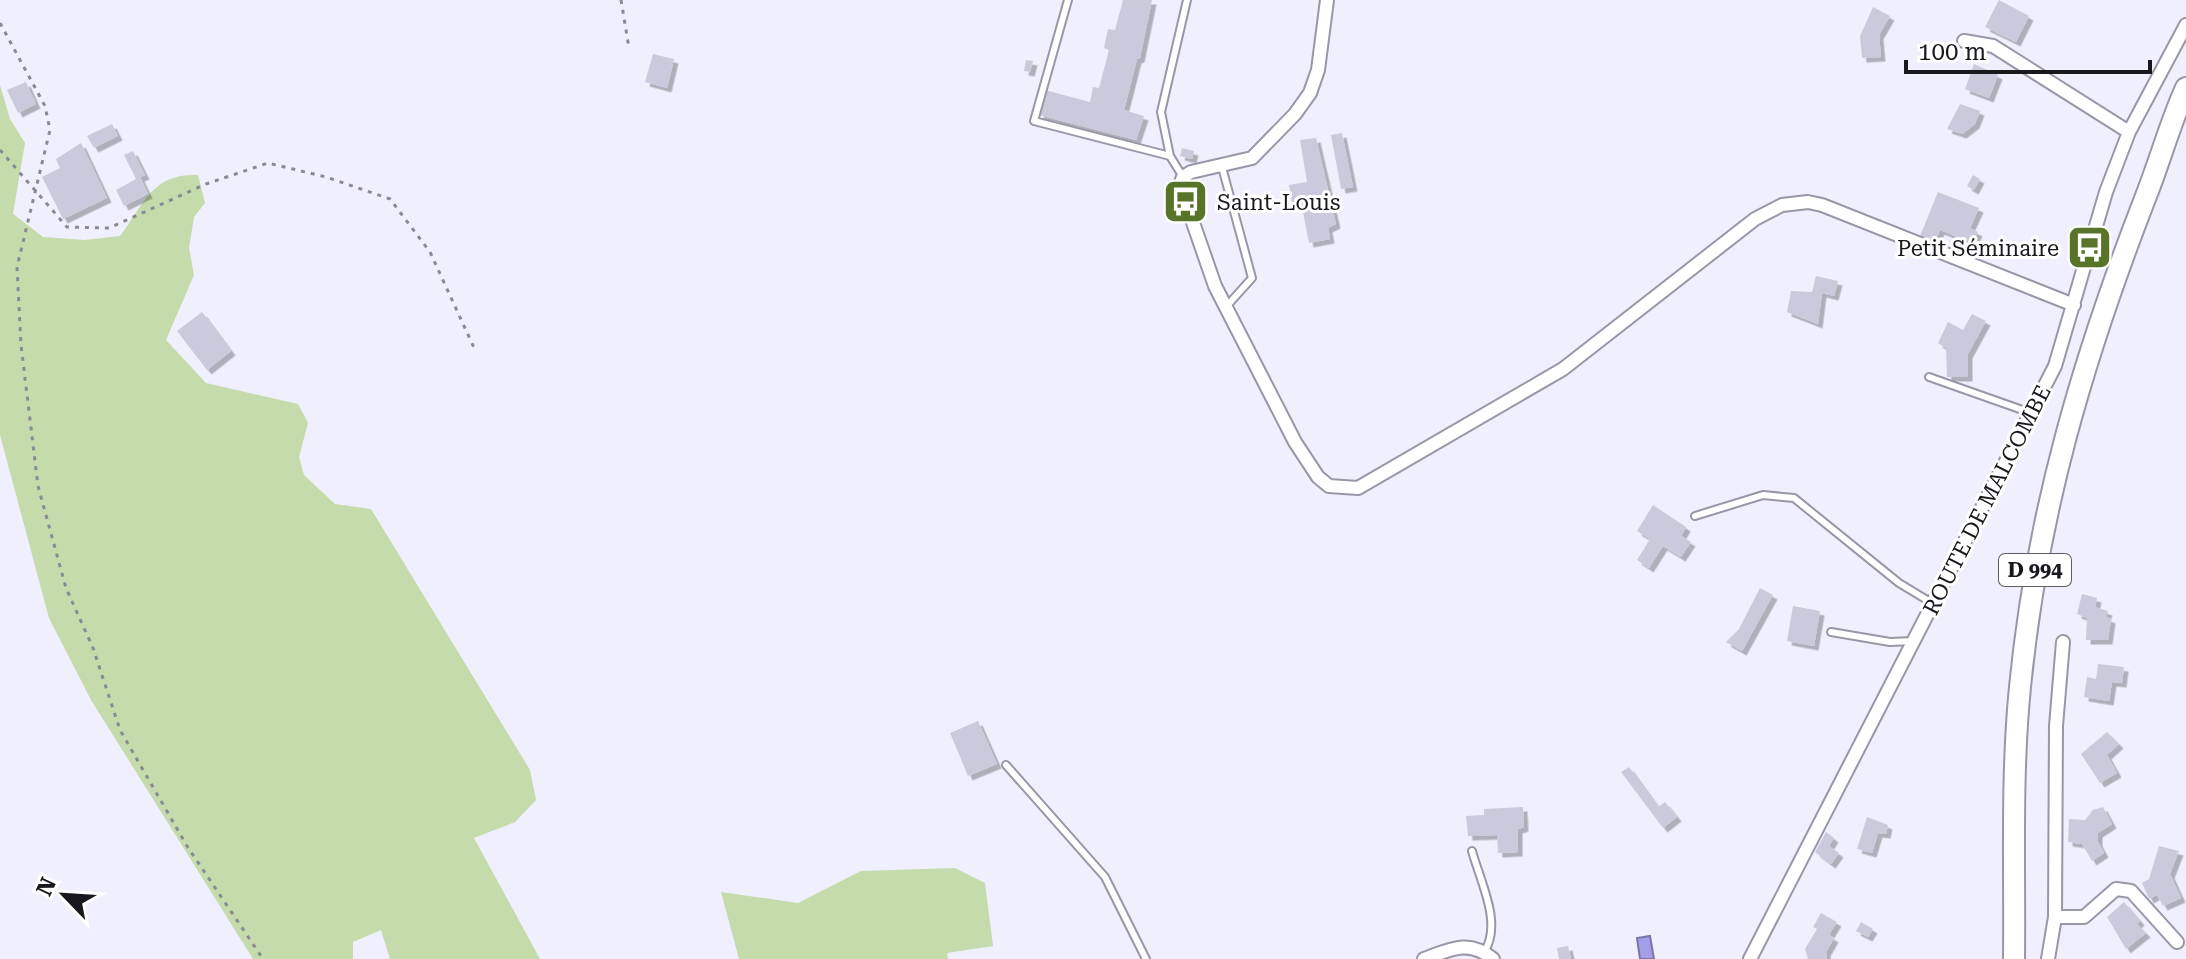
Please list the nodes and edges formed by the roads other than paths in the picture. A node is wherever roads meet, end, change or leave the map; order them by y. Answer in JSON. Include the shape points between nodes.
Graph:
{"nodes":[{"id":1,"x":1068,"y":0,"type":"edge"},
{"id":2,"x":1187,"y":0,"type":"edge"},
{"id":3,"x":1327,"y":0,"type":"edge"},
{"id":4,"x":2186,"y":25,"type":"edge"},
{"id":5,"x":1964,"y":41,"type":"dead end"},
{"id":6,"x":2186,"y":88,"type":"edge"},
{"id":7,"x":2186,"y":120,"type":"edge"},
{"id":8,"x":2129,"y":132,"type":"junction"},
{"id":9,"x":1170,"y":156,"type":"junction"},
{"id":10,"x":1222,"y":167,"type":"junction"},
{"id":11,"x":1183,"y":177,"type":"junction"},
{"id":12,"x":2146,"y":196,"type":"junction"},
{"id":13,"x":2074,"y":305,"type":"junction"},
{"id":14,"x":1225,"y":308,"type":"junction"},
{"id":15,"x":1929,"y":377,"type":"dead end"},
{"id":16,"x":2032,"y":414,"type":"junction"},
{"id":17,"x":1695,"y":516,"type":"dead end"},
{"id":18,"x":1934,"y":604,"type":"junction"},
{"id":19,"x":1831,"y":632,"type":"dead end"},
{"id":20,"x":1914,"y":641,"type":"junction"},
{"id":21,"x":2063,"y":642,"type":"dead end"},
{"id":22,"x":1006,"y":765,"type":"dead end"},
{"id":23,"x":1472,"y":851,"type":"dead end"},
{"id":24,"x":2055,"y":917,"type":"junction"},
{"id":25,"x":2177,"y":942,"type":"dead end"},
{"id":26,"x":1489,"y":955,"type":"edge"},
{"id":27,"x":1146,"y":959,"type":"edge"},
{"id":28,"x":1424,"y":959,"type":"edge"},
{"id":29,"x":1750,"y":959,"type":"edge"},
{"id":30,"x":2014,"y":959,"type":"edge"},
{"id":31,"x":2048,"y":959,"type":"edge"}],
"edges":[{"from":1,"to":9,"type":"lane","via":[[1034,121]]},
{"from":2,"to":9,"type":"lane","via":[[1161,112]]},
{"from":3,"to":10,"type":"street","via":[[1310,93],[1252,158]]},
{"from":4,"to":8,"type":"street","name":"ROUTE DE MALCOMBE"},
{"from":5,"to":8,"type":"street","via":[[1993,46]]},
{"from":6,"to":12,"type":"main road","number":"D 994"},
{"from":7,"to":12,"type":"main road","number":"D 994"},
{"from":8,"to":13,"type":"street","name":"ROUTE DE MALCOMBE"},
{"from":9,"to":11,"type":"lane"},
{"from":10,"to":11,"type":"street"},
{"from":10,"to":14,"type":"lane","via":[[1252,278]]},
{"from":11,"to":14,"type":"street","via":[[1180,185]]},
{"from":12,"to":30,"type":"main road","number":"D 994","via":[[2090,347],[2042,525],[2019,690]]},
{"from":13,"to":14,"type":"street","via":[[1839,211],[1808,202],[1782,205],[1755,219],[1563,369],[1348,490],[1318,477]]},
{"from":13,"to":16,"type":"street","name":"ROUTE DE MALCOMBE","via":[[2055,366]]},
{"from":15,"to":16,"type":"lane"},
{"from":16,"to":18,"type":"street","name":"ROUTE DE MALCOMBE"},
{"from":17,"to":18,"type":"lane","via":[[1763,495],[1794,498],[1899,583]]},
{"from":18,"to":20,"type":"street","name":"ROUTE DE MALCOMBE"},
{"from":19,"to":20,"type":"lane"},
{"from":20,"to":29,"type":"street","name":"ROUTE DE MALCOMBE"},
{"from":21,"to":24,"type":"street","via":[[2055,740]]},
{"from":22,"to":27,"type":"lane","via":[[1105,877]]},
{"from":23,"to":26,"type":"lane","via":[[1490,916]]},
{"from":24,"to":25,"type":"street","via":[[2084,917],[2122,888],[2131,891]]},
{"from":24,"to":31,"type":"street"},
{"from":26,"to":28,"type":"street","via":[[1476,946],[1461,945]]}]}
